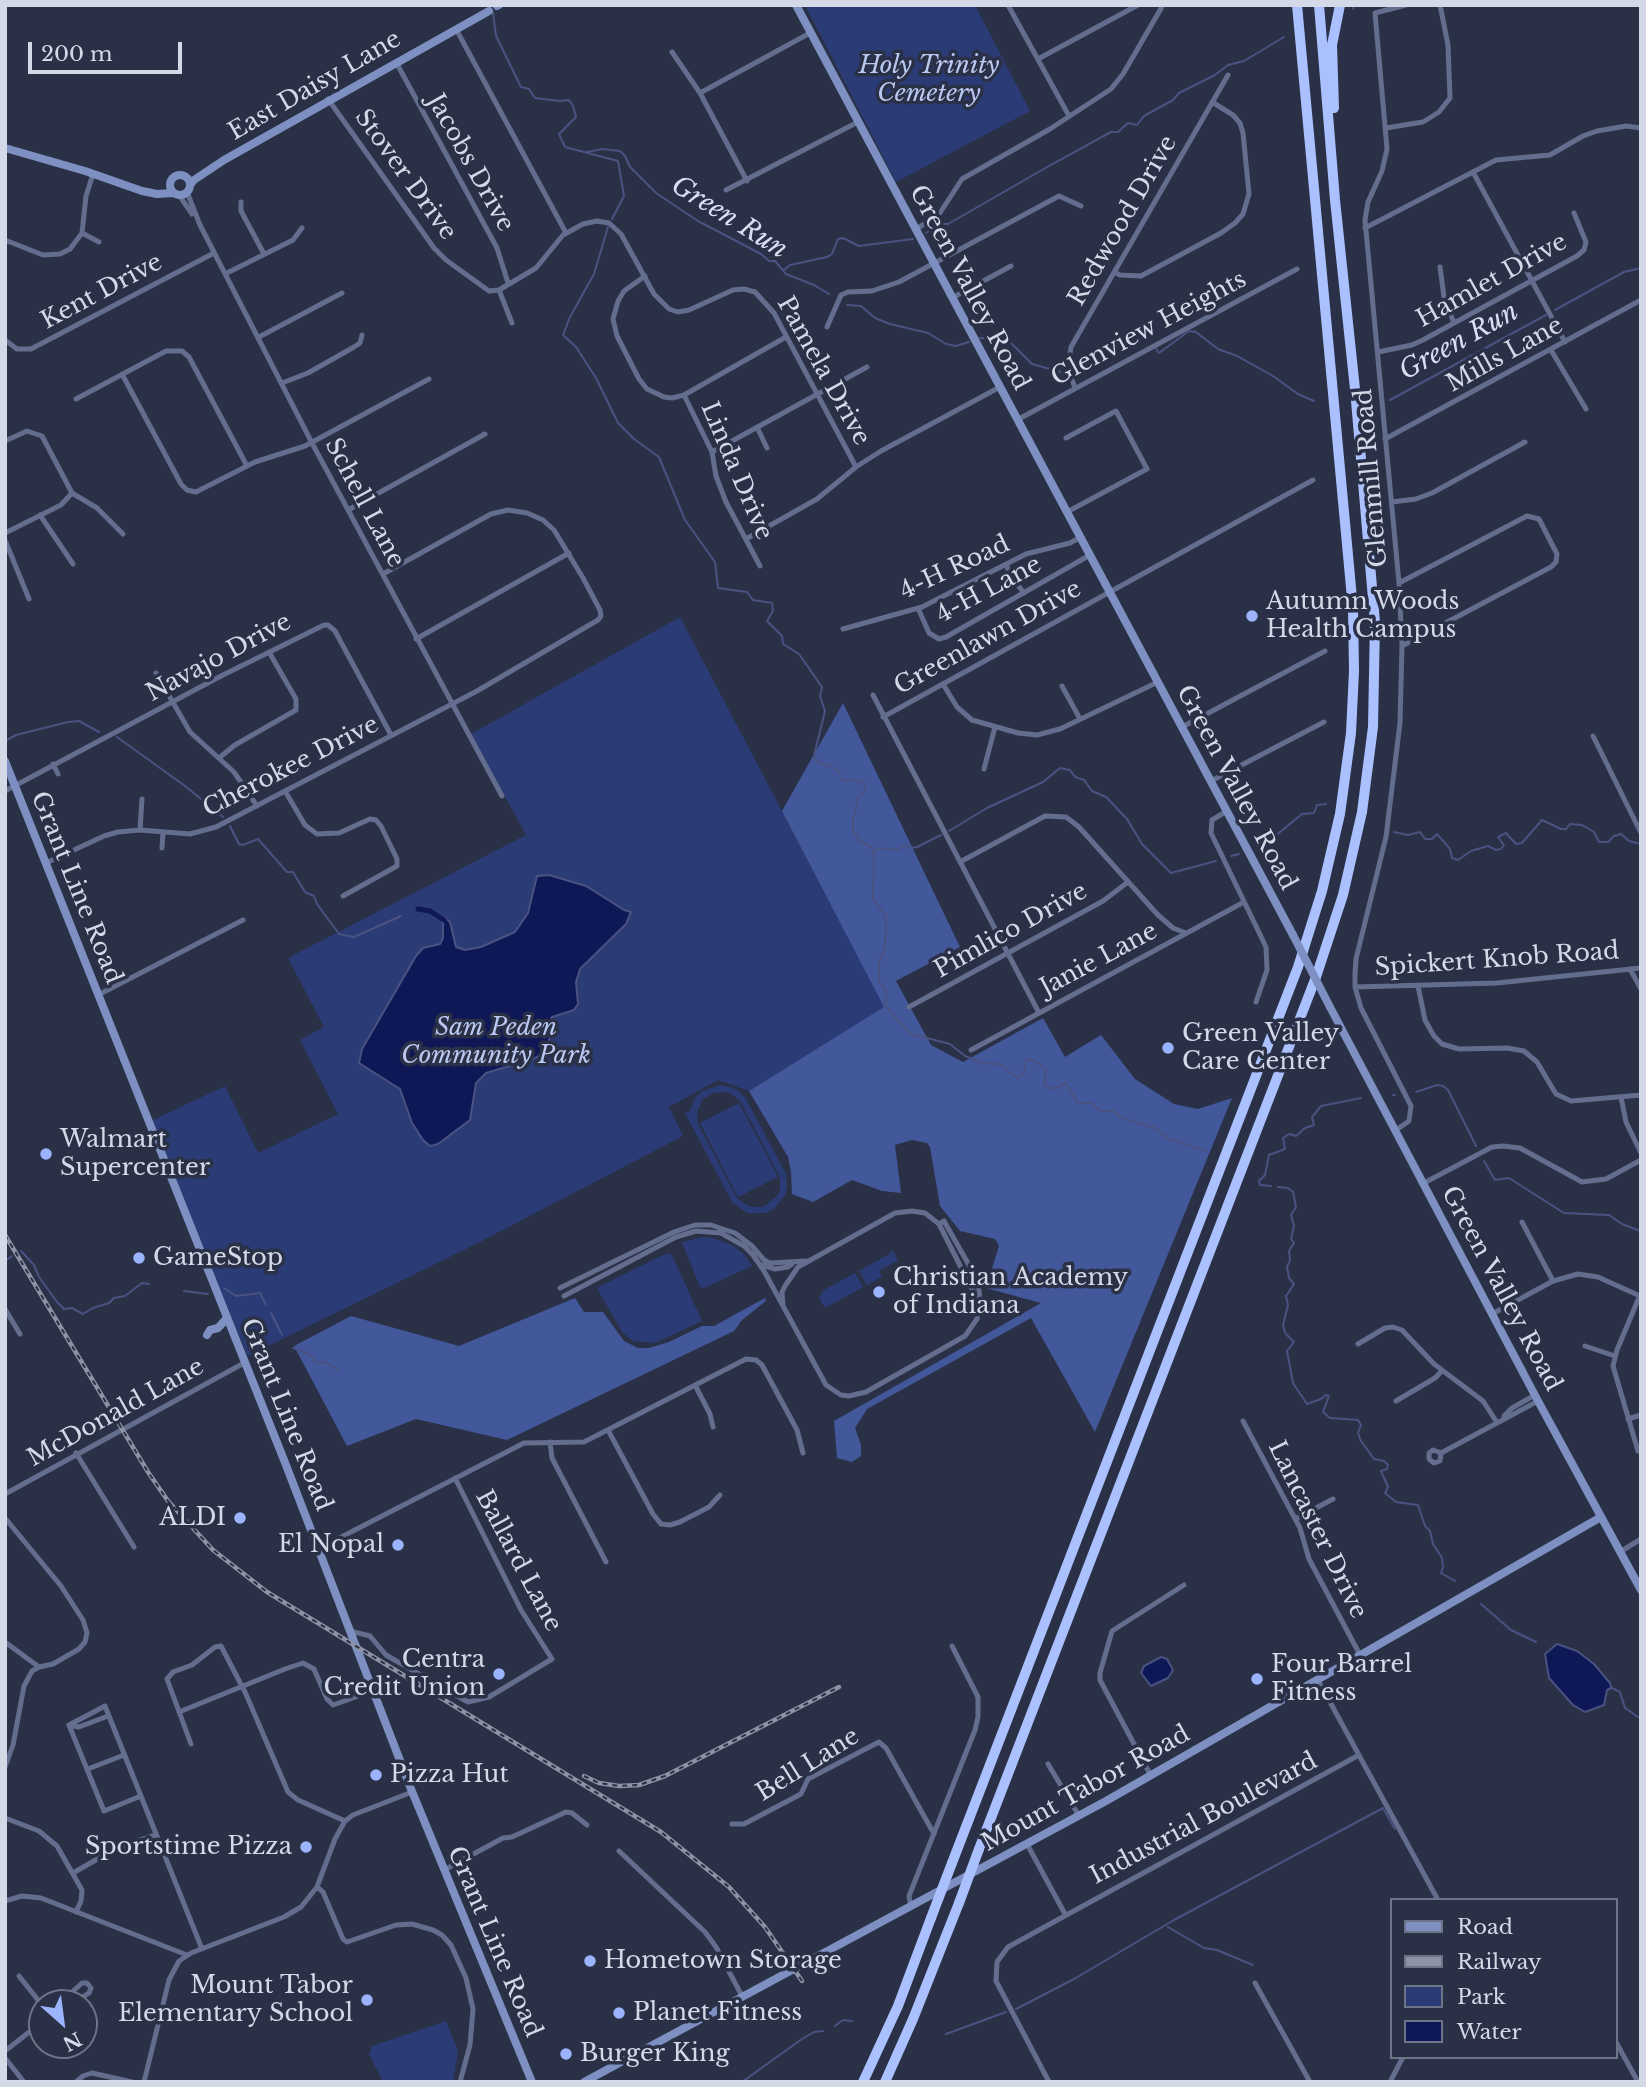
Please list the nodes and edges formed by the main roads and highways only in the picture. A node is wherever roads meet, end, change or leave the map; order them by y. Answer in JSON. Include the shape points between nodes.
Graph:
{"nodes":[{"id":1,"x":1296,"y":5,"type":"edge"},
{"id":2,"x":1319,"y":5,"type":"edge"},
{"id":3,"x":1340,"y":5,"type":"edge"},
{"id":4,"x":1339,"y":243,"type":"junction"},
{"id":5,"x":863,"y":2082,"type":"edge"},
{"id":6,"x":885,"y":2082,"type":"edge"}],
"edges":[{"from":1,"to":5,"type":"highway","bridge":true,"via":[[1353,609],[1351,733],[1336,833],[1298,967],[898,2006]]},
{"from":2,"to":4,"type":"highway"},
{"from":3,"to":4,"type":"highway","via":[[1332,45]]},
{"from":4,"to":6,"type":"highway","bridge":true,"via":[[1376,622],[1372,738],[1354,853],[1312,989],[959,1903]]}]}
